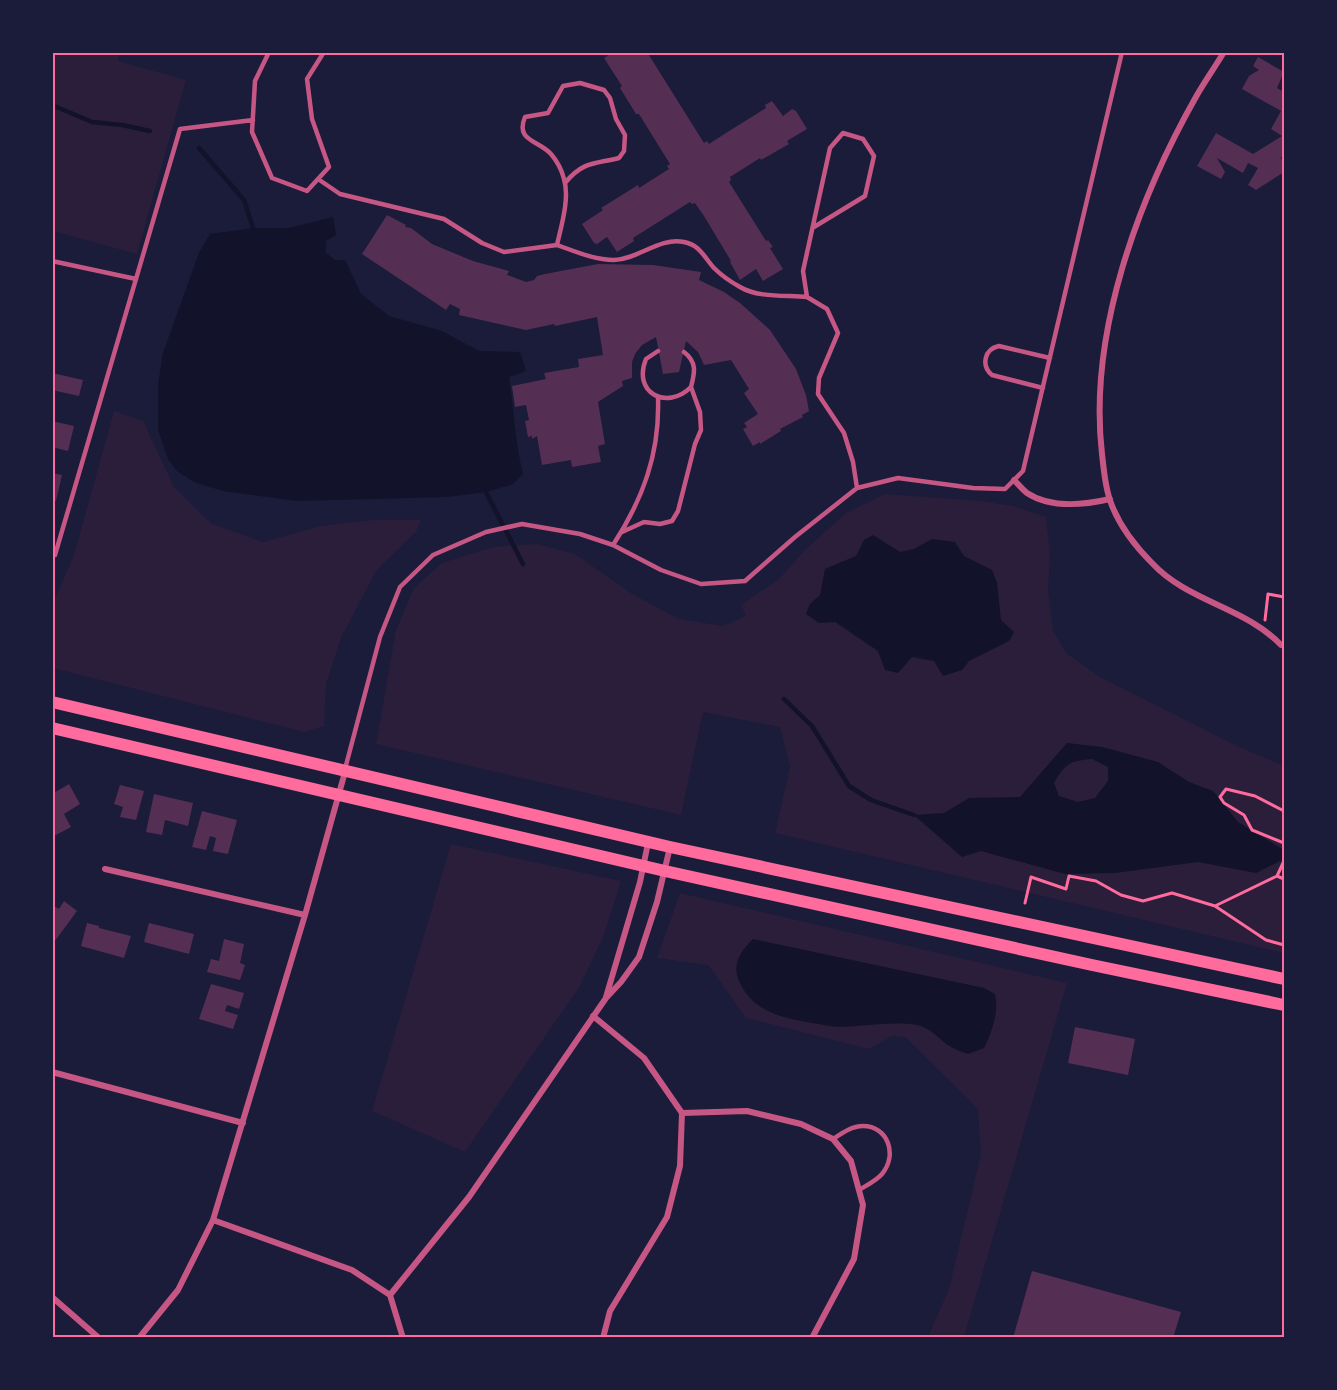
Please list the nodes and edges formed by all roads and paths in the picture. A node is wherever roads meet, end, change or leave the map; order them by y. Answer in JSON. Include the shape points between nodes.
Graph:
{"nodes":[{"id":1,"x":269,"y":52,"type":"edge"},
{"id":2,"x":324,"y":52,"type":"edge"},
{"id":3,"x":1122,"y":52,"type":"edge"},
{"id":4,"x":1224,"y":52,"type":"edge"},
{"id":5,"x":253,"y":120,"type":"junction"},
{"id":6,"x":318,"y":179,"type":"junction"},
{"id":7,"x":565,"y":183,"type":"junction"},
{"id":8,"x":814,"y":227,"type":"junction"},
{"id":9,"x":556,"y":245,"type":"junction"},
{"id":10,"x":52,"y":261,"type":"edge"},
{"id":11,"x":136,"y":279,"type":"junction"},
{"id":12,"x":807,"y":297,"type":"junction"},
{"id":13,"x":658,"y":351,"type":"dead end"},
{"id":14,"x":684,"y":352,"type":"dead end"},
{"id":15,"x":1050,"y":358,"type":"junction"},
{"id":16,"x":691,"y":387,"type":"junction"},
{"id":17,"x":1043,"y":388,"type":"junction"},
{"id":18,"x":658,"y":398,"type":"junction"},
{"id":19,"x":1014,"y":480,"type":"junction"},
{"id":20,"x":857,"y":488,"type":"junction"},
{"id":21,"x":1110,"y":500,"type":"junction"},
{"id":22,"x":621,"y":532,"type":"junction"},
{"id":23,"x":613,"y":544,"type":"junction"},
{"id":24,"x":55,"y":555,"type":"dead end"},
{"id":25,"x":1284,"y":597,"type":"edge"},
{"id":26,"x":1264,"y":629,"type":"junction"},
{"id":27,"x":1283,"y":645,"type":"edge"},
{"id":28,"x":52,"y":702,"type":"edge"},
{"id":29,"x":52,"y":728,"type":"edge"},
{"id":30,"x":345,"y":772,"type":"junction"},
{"id":31,"x":338,"y":794,"type":"junction"},
{"id":32,"x":1284,"y":811,"type":"edge"},
{"id":33,"x":648,"y":843,"type":"junction"},
{"id":34,"x":1284,"y":843,"type":"edge"},
{"id":35,"x":670,"y":848,"type":"junction"},
{"id":36,"x":1284,"y":861,"type":"edge"},
{"id":37,"x":643,"y":866,"type":"junction"},
{"id":38,"x":105,"y":869,"type":"dead end"},
{"id":39,"x":665,"y":871,"type":"junction"},
{"id":40,"x":1277,"y":876,"type":"junction"},
{"id":41,"x":1284,"y":879,"type":"edge"},
{"id":42,"x":1025,"y":903,"type":"dead end"},
{"id":43,"x":1215,"y":906,"type":"junction"},
{"id":44,"x":305,"y":915,"type":"junction"},
{"id":45,"x":1284,"y":945,"type":"edge"},
{"id":46,"x":1284,"y":979,"type":"edge"},
{"id":47,"x":606,"y":998,"type":"junction"},
{"id":48,"x":1284,"y":1005,"type":"edge"},
{"id":49,"x":593,"y":1016,"type":"junction"},
{"id":50,"x":52,"y":1072,"type":"edge"},
{"id":51,"x":682,"y":1113,"type":"junction"},
{"id":52,"x":243,"y":1124,"type":"junction"},
{"id":53,"x":833,"y":1139,"type":"junction"},
{"id":54,"x":859,"y":1190,"type":"junction"},
{"id":55,"x":213,"y":1220,"type":"junction"},
{"id":56,"x":390,"y":1295,"type":"junction"},
{"id":57,"x":52,"y":1297,"type":"edge"},
{"id":58,"x":99,"y":1338,"type":"edge"},
{"id":59,"x":139,"y":1338,"type":"edge"},
{"id":60,"x":403,"y":1338,"type":"edge"},
{"id":61,"x":603,"y":1338,"type":"edge"},
{"id":62,"x":812,"y":1338,"type":"edge"}],
"edges":[{"from":1,"to":5,"type":"lane","via":[[255,81]]},
{"from":2,"to":6,"type":"lane","via":[[307,79],[312,118],[330,167]]},
{"from":3,"to":15,"type":"lane"},
{"from":4,"to":21,"type":"street","via":[[1165,160],[1136,228],[1118,284],[1098,412]]},
{"from":5,"to":6,"type":"lane","via":[[252,132],[272,178],[307,190]]},
{"from":5,"to":11,"type":"lane","via":[[180,129]]},
{"from":6,"to":9,"type":"lane","via":[[340,194],[444,219],[504,252]]},
{"from":7,"to":7,"type":"lane","via":[[551,154],[524,135],[521,126],[525,117],[548,113],[563,86],[580,83],[604,90],[610,98],[625,135],[624,151],[619,158],[587,164]]},
{"from":7,"to":9,"type":"lane","via":[[564,215]]},
{"from":8,"to":8,"type":"lane","via":[[830,148],[843,133],[863,139],[874,156],[865,196]]},
{"from":8,"to":12,"type":"lane","via":[[803,271]]},
{"from":9,"to":12,"type":"lane","via":[[614,260],[674,240],[685,242],[694,244],[716,270],[742,288]]},
{"from":10,"to":11,"type":"lane"},
{"from":11,"to":24,"type":"lane"},
{"from":12,"to":20,"type":"lane","via":[[827,309],[838,333],[819,378],[818,394],[844,433]]},
{"from":13,"to":18,"type":"lane","via":[[646,359],[642,374],[647,389]]},
{"from":14,"to":16,"type":"lane","via":[[694,366]]},
{"from":15,"to":17,"type":"lane"},
{"from":15,"to":17,"type":"lane","via":[[999,346],[987,352],[986,370],[992,375]]},
{"from":16,"to":18,"type":"lane","via":[[680,395]]},
{"from":16,"to":22,"type":"lane","via":[[700,412],[701,430],[678,511],[672,521],[645,522]]},
{"from":17,"to":19,"type":"lane","via":[[1023,471]]},
{"from":18,"to":22,"type":"lane","via":[[659,421],[645,484]]},
{"from":19,"to":20,"type":"lane","via":[[1005,489],[898,478]]},
{"from":19,"to":21,"type":"street","via":[[1027,493],[1045,501],[1086,505]]},
{"from":20,"to":23,"type":"lane","via":[[745,580],[701,584],[661,570]]},
{"from":21,"to":26,"type":"street","via":[[1152,564],[1177,584]]},
{"from":22,"to":23,"type":"lane"},
{"from":23,"to":30,"type":"lane","via":[[522,524],[486,532],[433,555],[400,587],[380,637]]},
{"from":25,"to":26,"type":"path","via":[[1268,594]]},
{"from":26,"to":27,"type":"street"},
{"from":28,"to":30,"type":"main road"},
{"from":29,"to":31,"type":"main road"},
{"from":30,"to":31,"type":"street"},
{"from":30,"to":33,"type":"main road"},
{"from":31,"to":37,"type":"main road"},
{"from":31,"to":44,"type":"street"},
{"from":32,"to":34,"type":"path","via":[[1255,796],[1226,789],[1220,797],[1244,815],[1252,830]]},
{"from":33,"to":35,"type":"main road"},
{"from":33,"to":37,"type":"street"},
{"from":35,"to":39,"type":"street"},
{"from":35,"to":46,"type":"main road"},
{"from":36,"to":40,"type":"path"},
{"from":37,"to":39,"type":"main road"},
{"from":37,"to":47,"type":"street"},
{"from":38,"to":44,"type":"street"},
{"from":39,"to":47,"type":"street","via":[[639,957]]},
{"from":39,"to":48,"type":"main road"},
{"from":40,"to":41,"type":"path"},
{"from":40,"to":43,"type":"path"},
{"from":42,"to":43,"type":"path","via":[[1031,878],[1066,888],[1069,876],[1096,881],[1143,901],[1172,893]]},
{"from":43,"to":45,"type":"path","via":[[1266,940]]},
{"from":44,"to":52,"type":"street"},
{"from":47,"to":49,"type":"street"},
{"from":49,"to":51,"type":"street","via":[[644,1059]]},
{"from":49,"to":56,"type":"street","via":[[469,1197]]},
{"from":50,"to":52,"type":"street"},
{"from":51,"to":53,"type":"street","via":[[747,1111],[801,1124]]},
{"from":51,"to":61,"type":"street","via":[[680,1166],[667,1216],[610,1311]]},
{"from":52,"to":55,"type":"street"},
{"from":53,"to":54,"type":"street","via":[[851,1161]]},
{"from":53,"to":54,"type":"lane","via":[[861,1126],[883,1133],[889,1143],[884,1172]]},
{"from":54,"to":62,"type":"street","via":[[863,1205],[855,1259]]},
{"from":55,"to":56,"type":"street","via":[[352,1270]]},
{"from":55,"to":59,"type":"street","via":[[178,1290]]},
{"from":56,"to":60,"type":"street"},
{"from":57,"to":58,"type":"street"}]}
